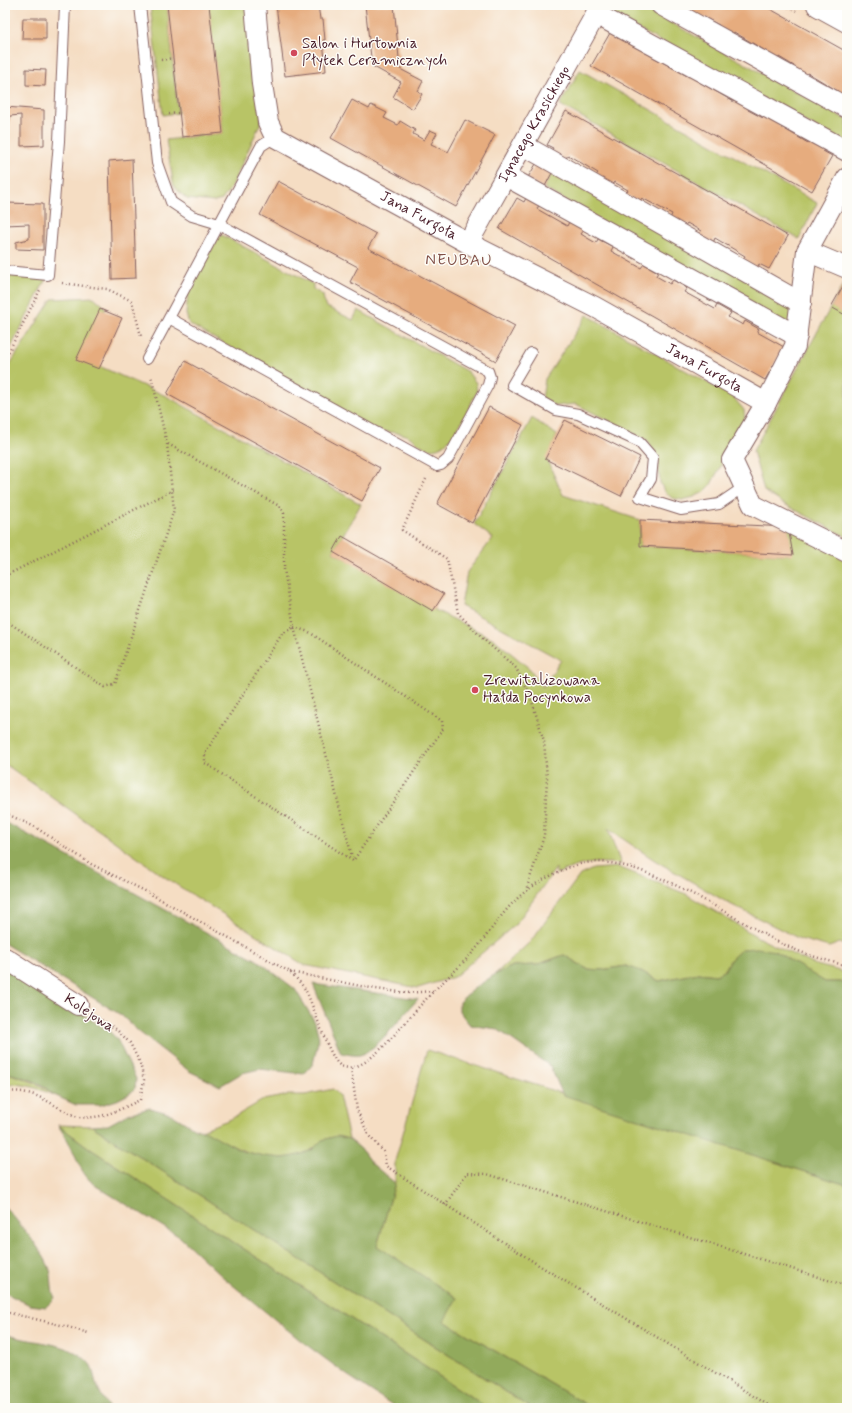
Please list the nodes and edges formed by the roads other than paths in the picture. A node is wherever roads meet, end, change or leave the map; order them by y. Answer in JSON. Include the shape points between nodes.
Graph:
{"nodes":[{"id":1,"x":65,"y":5,"type":"edge"},
{"id":2,"x":140,"y":5,"type":"edge"},
{"id":3,"x":255,"y":5,"type":"edge"},
{"id":4,"x":661,"y":5,"type":"edge"},
{"id":5,"x":818,"y":5,"type":"edge"},
{"id":6,"x":598,"y":9,"type":"edge"},
{"id":7,"x":847,"y":21,"type":"edge"},
{"id":8,"x":847,"y":108,"type":"edge"},
{"id":9,"x":275,"y":137,"type":"junction"},
{"id":10,"x":523,"y":145,"type":"junction"},
{"id":11,"x":847,"y":151,"type":"edge"},
{"id":12,"x":506,"y":176,"type":"junction"},
{"id":13,"x":847,"y":178,"type":"edge"},
{"id":14,"x":219,"y":224,"type":"junction"},
{"id":15,"x":468,"y":243,"type":"junction"},
{"id":16,"x":807,"y":251,"type":"junction"},
{"id":17,"x":847,"y":268,"type":"edge"},
{"id":18,"x":5,"y":271,"type":"edge"},
{"id":19,"x":801,"y":303,"type":"junction"},
{"id":20,"x":169,"y":318,"type":"junction"},
{"id":21,"x":796,"y":336,"type":"junction"},
{"id":22,"x":531,"y":353,"type":"dead end"},
{"id":23,"x":147,"y":359,"type":"road end"},
{"id":24,"x":766,"y":403,"type":"junction"},
{"id":25,"x":744,"y":487,"type":"junction"},
{"id":26,"x":847,"y":552,"type":"edge"},
{"id":27,"x":5,"y":958,"type":"edge"},
{"id":28,"x":78,"y":1005,"type":"road end"}],
"edges":[{"from":1,"to":18,"type":"lane","via":[[59,141],[48,275]]},
{"from":2,"to":14,"type":"lane","via":[[158,163],[171,202],[192,216]]},
{"from":3,"to":9,"type":"street","via":[[262,84],[268,122]]},
{"from":4,"to":8,"type":"street"},
{"from":5,"to":7,"type":"street"},
{"from":6,"to":10,"type":"street","name":"Ignacego Krasickiego"},
{"from":6,"to":11,"type":"street"},
{"from":9,"to":14,"type":"lane","via":[[262,146]]},
{"from":9,"to":15,"type":"street","name":"Jana Furgoła"},
{"from":10,"to":12,"type":"street","name":"Ignacego Krasickiego"},
{"from":10,"to":19,"type":"street"},
{"from":12,"to":15,"type":"street","name":"Ignacego Krasickiego"},
{"from":12,"to":21,"type":"street"},
{"from":13,"to":16,"type":"street"},
{"from":14,"to":20,"type":"lane"},
{"from":14,"to":20,"type":"lane","via":[[488,371],[488,385],[448,458],[441,465],[434,464]]},
{"from":15,"to":24,"type":"street","name":"Jana Furgoła","via":[[594,307]]},
{"from":16,"to":17,"type":"street"},
{"from":16,"to":19,"type":"street"},
{"from":19,"to":21,"type":"street"},
{"from":20,"to":23,"type":"lane"},
{"from":21,"to":24,"type":"street","via":[[795,346]]},
{"from":22,"to":25,"type":"lane","via":[[512,385],[556,410],[578,414],[639,442],[653,458],[651,479],[640,497],[681,510],[719,504]]},
{"from":24,"to":25,"type":"street","via":[[732,460]]},
{"from":25,"to":26,"type":"street","via":[[753,505]]},
{"from":27,"to":28,"type":"street","name":"Kolejowa"}]}
